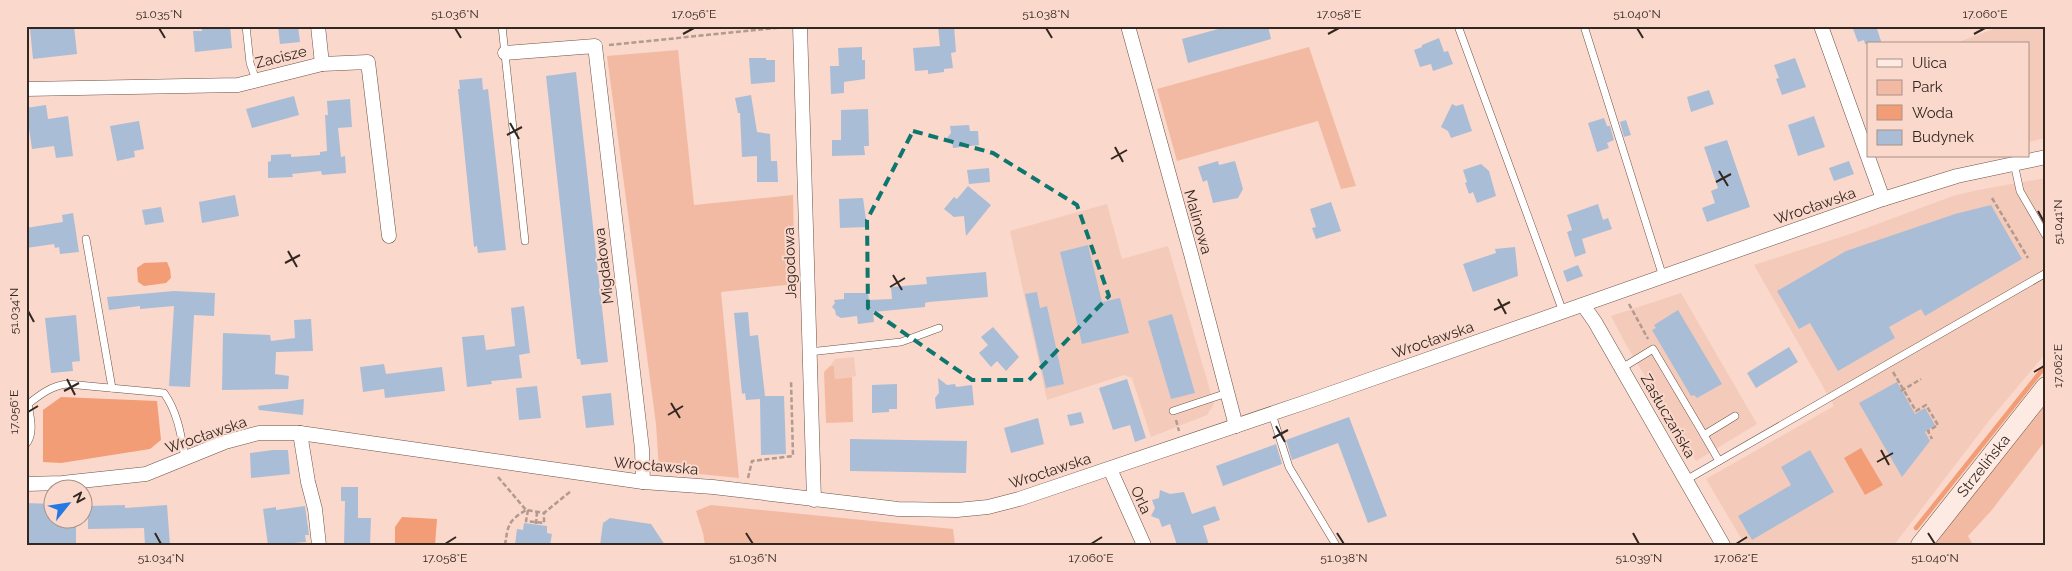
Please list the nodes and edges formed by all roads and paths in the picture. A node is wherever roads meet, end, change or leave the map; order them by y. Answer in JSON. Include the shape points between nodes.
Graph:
{"nodes":[{"id":1,"x":246,"y":26,"type":"edge"},
{"id":2,"x":318,"y":26,"type":"edge"},
{"id":3,"x":502,"y":26,"type":"edge"},
{"id":4,"x":792,"y":26,"type":"edge"},
{"id":5,"x":800,"y":26,"type":"edge"},
{"id":6,"x":1128,"y":26,"type":"edge"},
{"id":7,"x":1458,"y":26,"type":"edge"},
{"id":8,"x":1584,"y":26,"type":"edge"},
{"id":9,"x":1821,"y":26,"type":"edge"},
{"id":10,"x":595,"y":46,"type":"junction"},
{"id":11,"x":505,"y":53,"type":"junction"},
{"id":12,"x":322,"y":64,"type":"junction"},
{"id":13,"x":256,"y":80,"type":"junction"},
{"id":14,"x":26,"y":89,"type":"edge"},
{"id":15,"x":1867,"y":154,"type":"edge"},
{"id":16,"x":2046,"y":157,"type":"edge"},
{"id":17,"x":1868,"y":158,"type":"edge"},
{"id":18,"x":2014,"y":163,"type":"junction"},
{"id":19,"x":1992,"y":198,"type":"dead end"},
{"id":20,"x":1883,"y":199,"type":"junction"},
{"id":21,"x":389,"y":236,"type":"dead end"},
{"id":22,"x":2046,"y":236,"type":"edge"},
{"id":23,"x":86,"y":238,"type":"dead end"},
{"id":24,"x":525,"y":241,"type":"dead end"},
{"id":25,"x":2028,"y":258,"type":"dead end"},
{"id":26,"x":2046,"y":273,"type":"edge"},
{"id":27,"x":1663,"y":277,"type":"junction"},
{"id":28,"x":1629,"y":302,"type":"dead end"},
{"id":29,"x":1583,"y":305,"type":"junction"},
{"id":30,"x":1563,"y":312,"type":"junction"},
{"id":31,"x":939,"y":328,"type":"dead end"},
{"id":32,"x":1653,"y":349,"type":"junction"},
{"id":33,"x":809,"y":352,"type":"junction"},
{"id":34,"x":1888,"y":364,"type":"junction"},
{"id":35,"x":1622,"y":368,"type":"junction"},
{"id":36,"x":1921,"y":379,"type":"dead end"},
{"id":37,"x":791,"y":380,"type":"dead end"},
{"id":38,"x":2046,"y":387,"type":"edge"},
{"id":39,"x":112,"y":388,"type":"junction"},
{"id":40,"x":1902,"y":390,"type":"junction"},
{"id":41,"x":1227,"y":394,"type":"junction"},
{"id":42,"x":27,"y":403,"type":"edge"},
{"id":43,"x":1173,"y":411,"type":"joint"},
{"id":44,"x":1272,"y":414,"type":"junction"},
{"id":45,"x":1736,"y":416,"type":"dead end"},
{"id":46,"x":1236,"y":426,"type":"junction"},
{"id":47,"x":300,"y":434,"type":"junction"},
{"id":48,"x":1704,"y":435,"type":"junction"},
{"id":49,"x":1180,"y":436,"type":"dead end"},
{"id":50,"x":1932,"y":439,"type":"dead end"},
{"id":51,"x":26,"y":444,"type":"edge"},
{"id":52,"x":185,"y":458,"type":"junction"},
{"id":53,"x":1719,"y":461,"type":"junction"},
{"id":54,"x":1110,"y":468,"type":"junction"},
{"id":55,"x":497,"y":476,"type":"dead end"},
{"id":56,"x":1686,"y":480,"type":"junction"},
{"id":57,"x":643,"y":482,"type":"junction"},
{"id":58,"x":26,"y":484,"type":"edge"},
{"id":59,"x":571,"y":491,"type":"dead end"},
{"id":60,"x":744,"y":491,"type":"junction"},
{"id":61,"x":814,"y":500,"type":"junction"},
{"id":62,"x":527,"y":510,"type":"junction"},
{"id":63,"x":538,"y":512,"type":"junction"},
{"id":64,"x":544,"y":513,"type":"junction"},
{"id":65,"x":536,"y":523,"type":"junction"},
{"id":66,"x":319,"y":545,"type":"edge"},
{"id":67,"x":505,"y":545,"type":"edge"},
{"id":68,"x":1144,"y":545,"type":"edge"},
{"id":69,"x":1336,"y":545,"type":"edge"},
{"id":70,"x":1724,"y":545,"type":"edge"},
{"id":71,"x":1922,"y":545,"type":"edge"}],
"edges":[{"from":1,"to":13,"type":"lane","via":[[250,62]]},
{"from":2,"to":12,"type":"street"},
{"from":3,"to":11,"type":"lane"},
{"from":4,"to":10,"type":"path"},
{"from":5,"to":33,"type":"street","name":"Jagodowa"},
{"from":6,"to":41,"type":"street","name":"Malinowa"},
{"from":7,"to":30,"type":"lane"},
{"from":8,"to":27,"type":"lane"},
{"from":9,"to":15,"type":"street"},
{"from":10,"to":11,"type":"street"},
{"from":10,"to":57,"type":"street","name":"Migdałowa","via":[[642,449]]},
{"from":11,"to":24,"type":"lane"},
{"from":12,"to":13,"type":"street","name":"Zacisze"},
{"from":12,"to":21,"type":"street","name":"Zacisze","via":[[368,62]]},
{"from":13,"to":14,"type":"street","name":"Zacisze","via":[[238,85]]},
{"from":16,"to":18,"type":"street","name":"Wrocławska"},
{"from":17,"to":20,"type":"street"},
{"from":18,"to":20,"type":"street","name":"Wrocławska","via":[[1957,176]]},
{"from":18,"to":22,"type":"lane","via":[[2020,192]]},
{"from":19,"to":25,"type":"path"},
{"from":20,"to":27,"type":"street","name":"Wrocławska"},
{"from":23,"to":39,"type":"lane"},
{"from":26,"to":34,"type":"lane"},
{"from":27,"to":29,"type":"street","name":"Wrocławska"},
{"from":28,"to":32,"type":"path"},
{"from":29,"to":30,"type":"street","name":"Wrocławska"},
{"from":29,"to":35,"type":"street","name":"Zasłuczańska"},
{"from":30,"to":44,"type":"street","name":"Wrocławska"},
{"from":31,"to":33,"type":"lane","via":[[901,342]]},
{"from":32,"to":35,"type":"lane"},
{"from":32,"to":48,"type":"lane"},
{"from":33,"to":61,"type":"street","name":"Jagodowa"},
{"from":34,"to":40,"type":"path"},
{"from":34,"to":53,"type":"lane"},
{"from":35,"to":56,"type":"street","name":"Zasłuczańska"},
{"from":36,"to":40,"type":"path"},
{"from":37,"to":60,"type":"path","via":[[793,456],[752,461]]},
{"from":38,"to":71,"type":"main road","name":"Strzelińska"},
{"from":39,"to":42,"type":"lane","via":[[57,385]]},
{"from":39,"to":52,"type":"lane","via":[[164,393],[178,421]]},
{"from":40,"to":50,"type":"path","via":[[1916,411],[1926,405],[1938,425],[1928,431]]},
{"from":41,"to":43,"type":"lane"},
{"from":41,"to":46,"type":"street","name":"Malinowa"},
{"from":42,"to":51,"type":"lane","via":[[31,430]]},
{"from":43,"to":49,"type":"path"},
{"from":44,"to":46,"type":"street","name":"Wrocławska"},
{"from":44,"to":69,"type":"lane","via":[[1289,467]]},
{"from":45,"to":48,"type":"lane"},
{"from":46,"to":54,"type":"street","name":"Wrocławska"},
{"from":47,"to":52,"type":"street","name":"Wrocławska","via":[[259,433]]},
{"from":47,"to":57,"type":"street","name":"Wrocławska"},
{"from":47,"to":66,"type":"street"},
{"from":48,"to":53,"type":"lane"},
{"from":52,"to":58,"type":"street","name":"Wrocławska","via":[[146,474]]},
{"from":53,"to":56,"type":"lane"},
{"from":54,"to":61,"type":"street","name":"Wrocławska","via":[[988,507],[898,509]]},
{"from":54,"to":68,"type":"street","name":"Orla"},
{"from":55,"to":62,"type":"path"},
{"from":56,"to":70,"type":"street","name":"Zasłuczańska"},
{"from":57,"to":60,"type":"street","name":"Wrocławska"},
{"from":59,"to":64,"type":"path"},
{"from":60,"to":61,"type":"street","name":"Wrocławska"},
{"from":62,"to":63,"type":"path"},
{"from":62,"to":65,"type":"path","via":[[526,520]]},
{"from":62,"to":67,"type":"path","via":[[513,518],[508,526]]},
{"from":63,"to":64,"type":"path"},
{"from":63,"to":65,"type":"path"},
{"from":64,"to":65,"type":"path","via":[[544,523]]}]}
